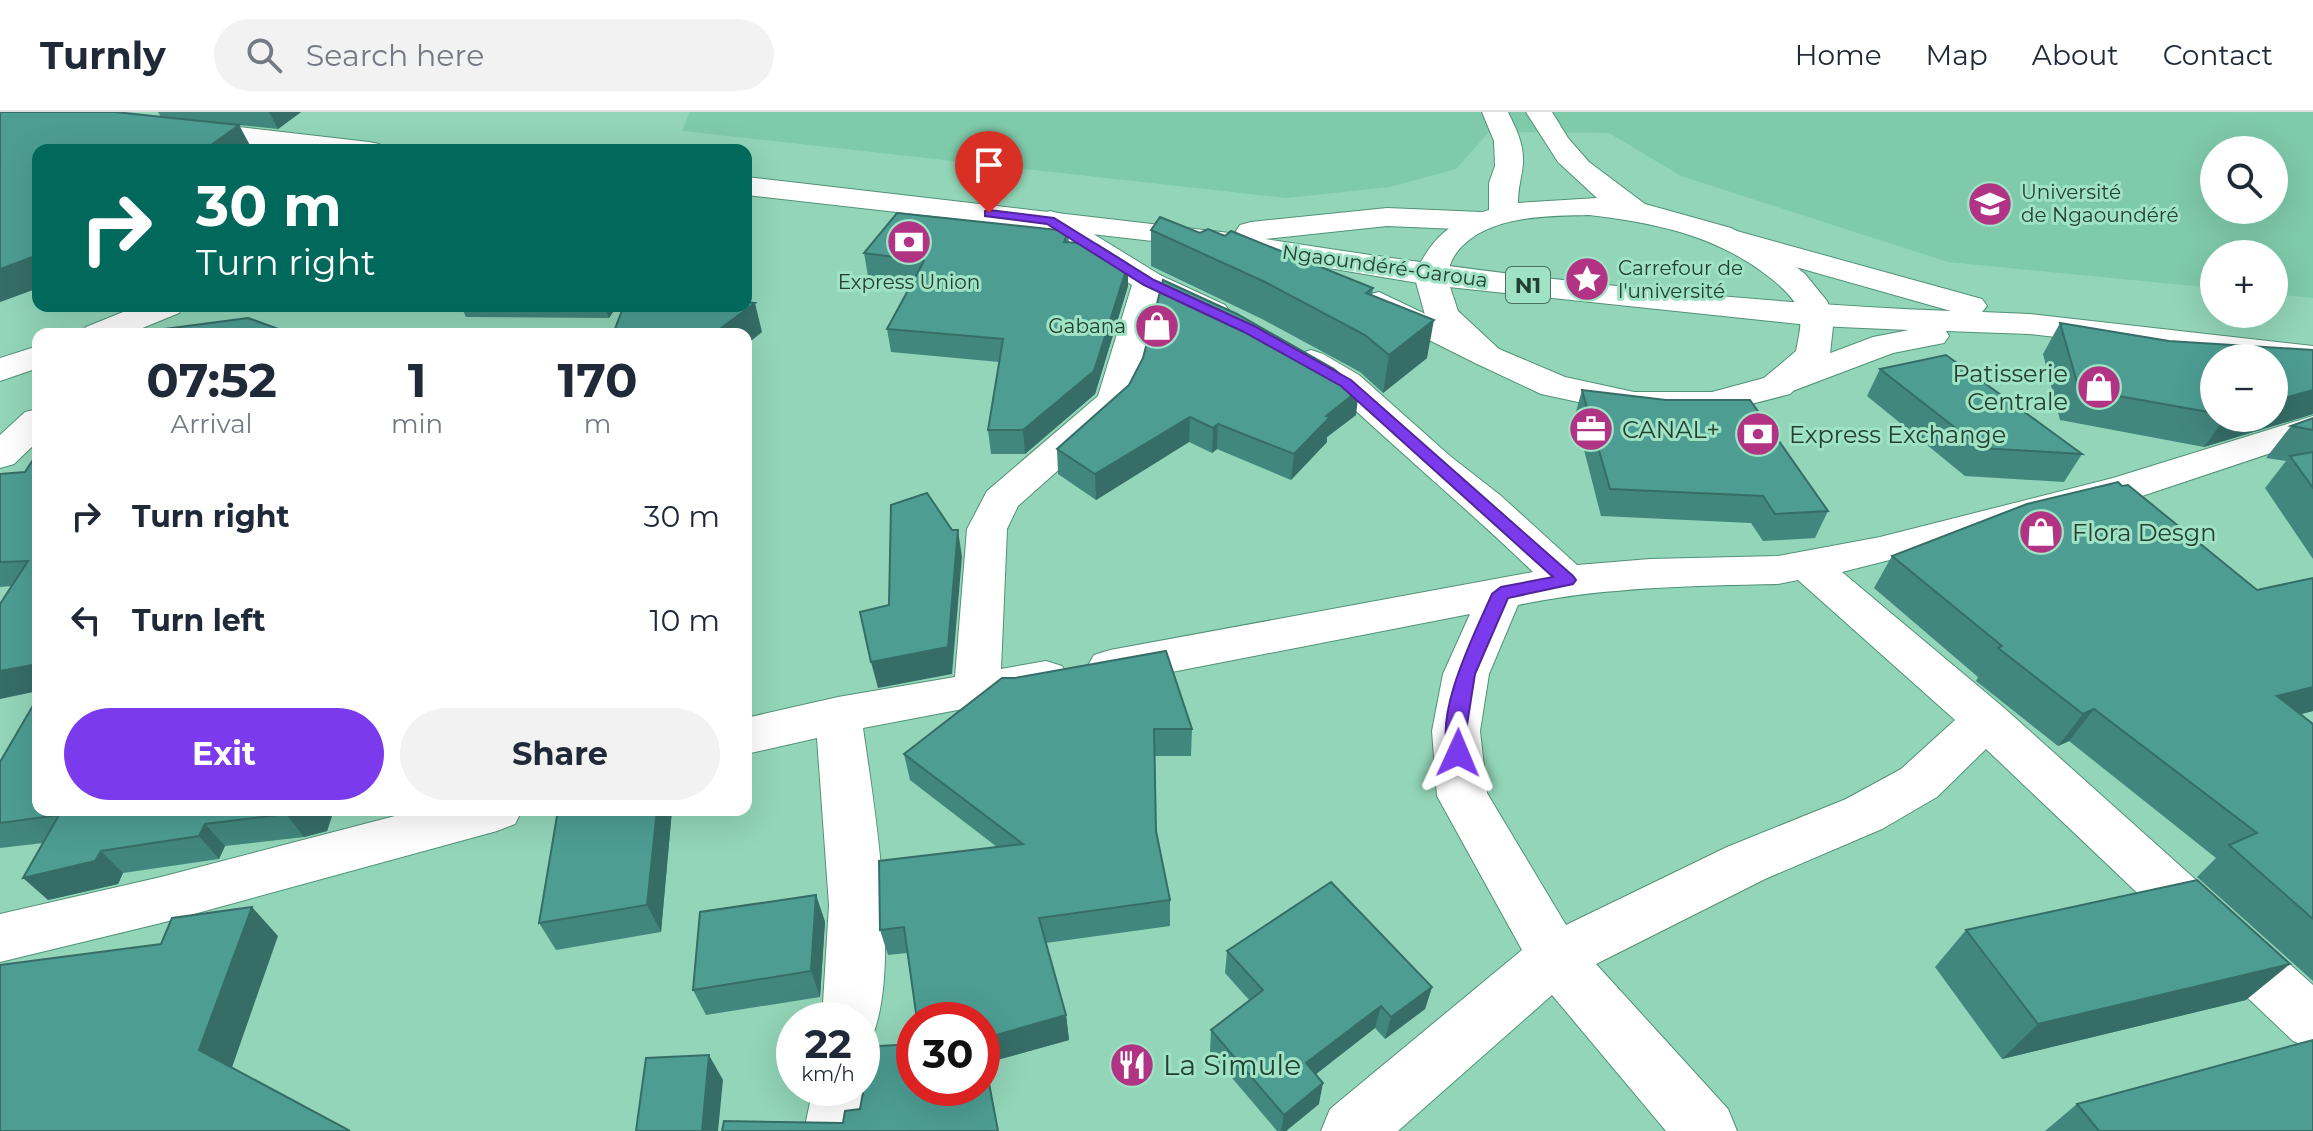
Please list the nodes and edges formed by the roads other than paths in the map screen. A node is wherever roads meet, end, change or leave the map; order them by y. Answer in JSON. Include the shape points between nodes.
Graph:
{"nodes":[{"id":1,"x":1495,"y":112,"type":"edge"},
{"id":2,"x":1539,"y":112,"type":"edge"},
{"id":3,"x":163,"y":127,"type":"edge"},
{"id":4,"x":315,"y":144,"type":"edge"},
{"id":5,"x":752,"y":187,"type":"edge"},
{"id":6,"x":1635,"y":210,"type":"junction"},
{"id":7,"x":1493,"y":218,"type":"junction"},
{"id":8,"x":1050,"y":220,"type":"junction"},
{"id":9,"x":1197,"y":237,"type":"junction"},
{"id":10,"x":1733,"y":239,"type":"junction"},
{"id":11,"x":1430,"y":275,"type":"junction"},
{"id":12,"x":1149,"y":282,"type":"junction"},
{"id":13,"x":152,"y":312,"type":"edge"},
{"id":14,"x":1817,"y":316,"type":"junction"},
{"id":15,"x":2029,"y":324,"type":"junction"},
{"id":16,"x":113,"y":328,"type":"edge"},
{"id":17,"x":1249,"y":329,"type":"edge"},
{"id":18,"x":0,"y":341,"type":"edge"},
{"id":19,"x":32,"y":347,"type":"edge"},
{"id":20,"x":1284,"y":347,"type":"edge"},
{"id":21,"x":1487,"y":356,"type":"junction"},
{"id":22,"x":2313,"y":356,"type":"edge"},
{"id":23,"x":32,"y":358,"type":"edge"},
{"id":24,"x":0,"y":370,"type":"edge"},
{"id":25,"x":1777,"y":386,"type":"junction"},
{"id":26,"x":32,"y":426,"type":"edge"},
{"id":27,"x":2313,"y":427,"type":"edge"},
{"id":28,"x":0,"y":456,"type":"edge"},
{"id":29,"x":1806,"y":564,"type":"junction"},
{"id":30,"x":1567,"y":580,"type":"junction"},
{"id":31,"x":1501,"y":594,"type":"junction"},
{"id":32,"x":977,"y":691,"type":"junction"},
{"id":33,"x":838,"y":715,"type":"junction"},
{"id":34,"x":1986,"y":720,"type":"junction"},
{"id":35,"x":752,"y":735,"type":"edge"},
{"id":36,"x":454,"y":816,"type":"edge"},
{"id":37,"x":404,"y":823,"type":"edge"},
{"id":38,"x":0,"y":938,"type":"edge"},
{"id":39,"x":1555,"y":957,"type":"junction"},
{"id":40,"x":853,"y":1002,"type":"edge"},
{"id":41,"x":2313,"y":1022,"type":"edge"},
{"id":42,"x":840,"y":1106,"type":"edge"},
{"id":43,"x":835,"y":1131,"type":"edge"},
{"id":44,"x":1352,"y":1131,"type":"edge"},
{"id":45,"x":1706,"y":1131,"type":"edge"}],
"edges":[{"from":1,"to":7,"type":"main road","via":[[1508,141],[1509,166]]},
{"from":2,"to":6,"type":"main road","via":[[1556,145],[1578,170]]},
{"from":3,"to":4,"type":"main road"},
{"from":5,"to":8,"type":"main road","name":"Ngaoundéré-Garoua","number":"N1"},
{"from":6,"to":7,"type":"main road","via":[[1544,207]]},
{"from":6,"to":10,"type":"main road"},
{"from":7,"to":9,"type":"main road","via":[[1387,217]]},
{"from":7,"to":11,"type":"main road","via":[[1446,244]]},
{"from":8,"to":9,"type":"main road","name":"Ngaoundéré-Garoua","number":"N1"},
{"from":8,"to":12,"type":"main road"},
{"from":9,"to":11,"type":"main road","name":"Ngaoundéré-Garoua","number":"N1"},
{"from":9,"to":21,"type":"main road","via":[[1375,300]]},
{"from":10,"to":14,"type":"main road","via":[[1772,261],[1801,288]]},
{"from":10,"to":15,"type":"main road"},
{"from":11,"to":14,"type":"main road","name":"Ngaoundéré-Garoua","number":"N1"},
{"from":11,"to":21,"type":"main road","via":[[1442,315]]},
{"from":12,"to":17,"type":"main road"},
{"from":12,"to":32,"type":"main road","via":[[1114,401],[992,512]]},
{"from":13,"to":16,"type":"main road"},
{"from":14,"to":15,"type":"main road","name":"Ngaoundéré-Garoua","number":"N1"},
{"from":14,"to":25,"type":"main road","via":[[1813,354]]},
{"from":15,"to":22,"type":"main road","name":"Ngaoundéré-Garoua","number":"N1"},
{"from":15,"to":25,"type":"main road","via":[[1885,344]]},
{"from":18,"to":19,"type":"main road"},
{"from":20,"to":30,"type":"main road","via":[[1346,383]]},
{"from":21,"to":25,"type":"main road","via":[[1554,386],[1634,403],[1713,403]]},
{"from":23,"to":24,"type":"main road"},
{"from":26,"to":28,"type":"main road"},
{"from":27,"to":29,"type":"main road","via":[[2125,488],[1880,551]]},
{"from":29,"to":30,"type":"main road","via":[[1778,570]]},
{"from":29,"to":34,"type":"main road"},
{"from":30,"to":31,"type":"main road"},
{"from":31,"to":32,"type":"main road"},
{"from":31,"to":39,"type":"main road","via":[[1466,674],[1456,731],[1462,796]]},
{"from":32,"to":33,"type":"main road"},
{"from":33,"to":35,"type":"main road"},
{"from":33,"to":40,"type":"main road","via":[[855,859]]},
{"from":34,"to":39,"type":"main road","via":[[1919,783],[1864,814],[1746,863]]},
{"from":34,"to":41,"type":"main road"},
{"from":36,"to":37,"type":"main road"},
{"from":37,"to":38,"type":"main road","via":[[161,900]]},
{"from":39,"to":44,"type":"main road"},
{"from":39,"to":45,"type":"main road"},
{"from":42,"to":43,"type":"main road"}]}
